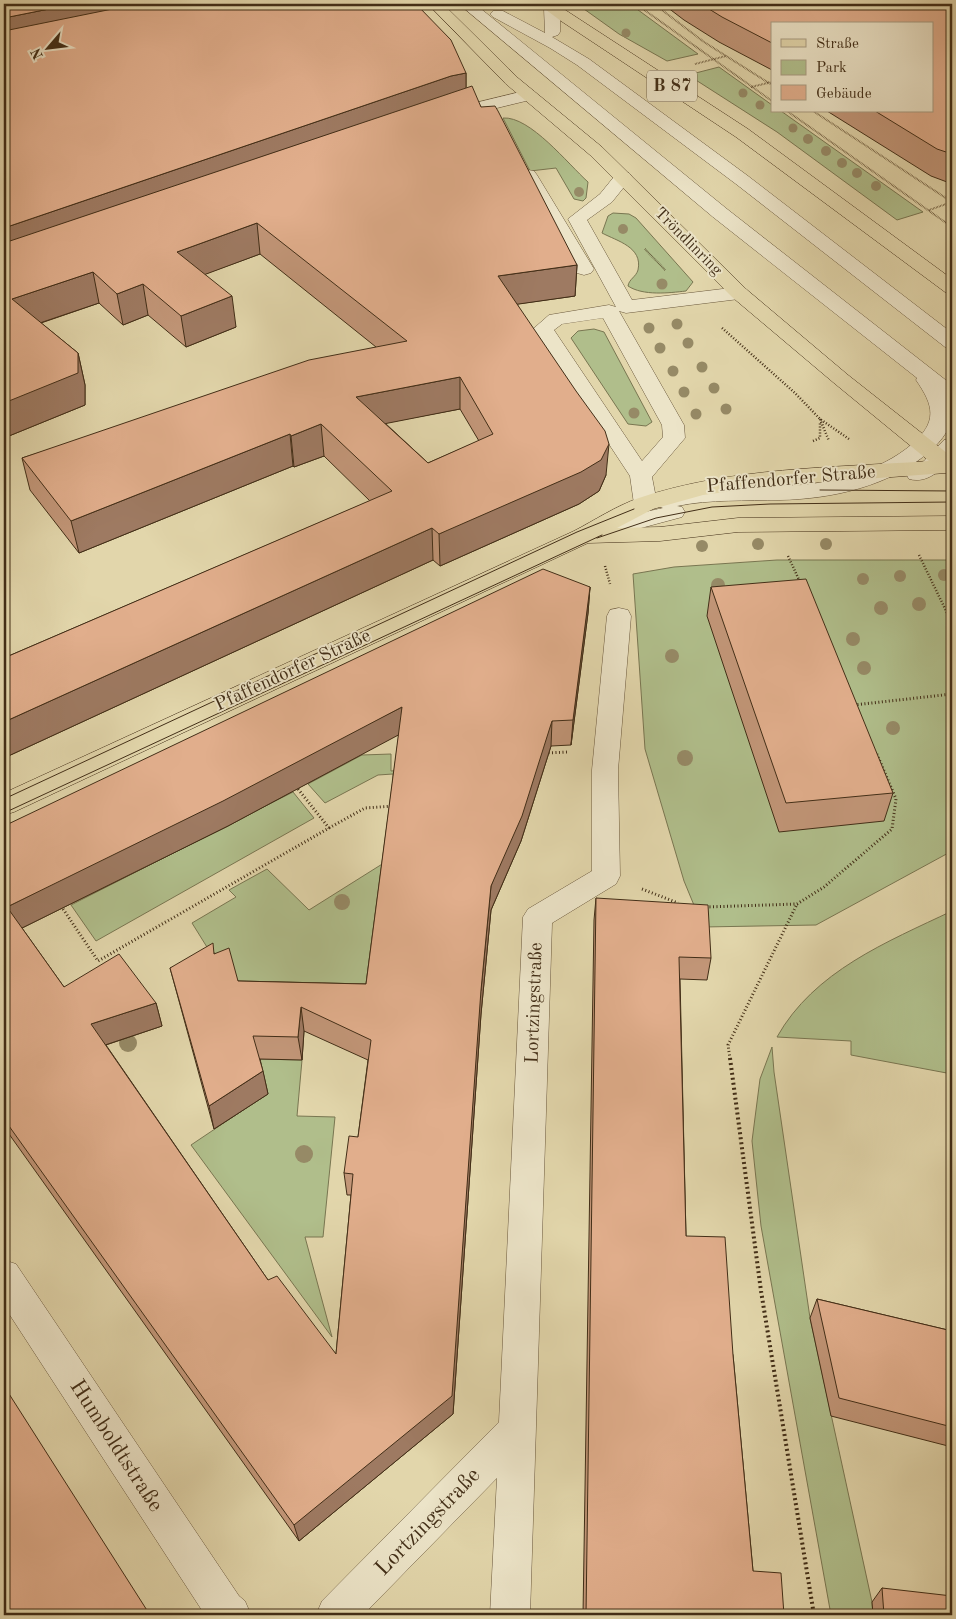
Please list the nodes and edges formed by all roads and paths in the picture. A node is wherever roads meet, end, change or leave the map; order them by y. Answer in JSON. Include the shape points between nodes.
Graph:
{"nodes":[{"id":1,"x":435,"y":4,"type":"edge"},
{"id":2,"x":466,"y":4,"type":"edge"},
{"id":3,"x":636,"y":4,"type":"edge"},
{"id":4,"x":654,"y":4,"type":"edge"},
{"id":5,"x":489,"y":6,"type":"edge"},
{"id":6,"x":549,"y":6,"type":"edge"},
{"id":7,"x":552,"y":32,"type":"junction"},
{"id":8,"x":726,"y":56,"type":"junction"},
{"id":9,"x":718,"y":58,"type":"dead end"},
{"id":10,"x":771,"y":82,"type":"edge"},
{"id":11,"x":768,"y":83,"type":"junction"},
{"id":12,"x":771,"y":84,"type":"edge"},
{"id":13,"x":751,"y":87,"type":"junction"},
{"id":14,"x":528,"y":95,"type":"junction"},
{"id":15,"x":771,"y":100,"type":"edge"},
{"id":16,"x":489,"y":104,"type":"junction"},
{"id":17,"x":788,"y":112,"type":"edge"},
{"id":18,"x":815,"y":112,"type":"edge"},
{"id":19,"x":501,"y":119,"type":"edge"},
{"id":20,"x":431,"y":120,"type":"edge"},
{"id":21,"x":522,"y":162,"type":"edge"},
{"id":22,"x":622,"y":177,"type":"junction"},
{"id":23,"x":952,"y":202,"type":"edge"},
{"id":24,"x":929,"y":210,"type":"junction"},
{"id":25,"x":952,"y":227,"type":"edge"},
{"id":26,"x":952,"y":288,"type":"edge"},
{"id":27,"x":739,"y":292,"type":"junction"},
{"id":28,"x":693,"y":298,"type":"junction"},
{"id":29,"x":618,"y":309,"type":"junction"},
{"id":30,"x":952,"y":326,"type":"edge"},
{"id":31,"x":882,"y":341,"type":"junction"},
{"id":32,"x":952,"y":343,"type":"edge"},
{"id":33,"x":922,"y":354,"type":"junction"},
{"id":34,"x":952,"y":377,"type":"edge"},
{"id":35,"x":952,"y":384,"type":"edge"},
{"id":36,"x":952,"y":395,"type":"edge"},
{"id":37,"x":820,"y":419,"type":"dead end"},
{"id":38,"x":943,"y":460,"type":"edge"},
{"id":39,"x":641,"y":476,"type":"junction"},
{"id":40,"x":640,"y":506,"type":"junction"},
{"id":41,"x":952,"y":523,"type":"edge"},
{"id":42,"x":592,"y":536,"type":"junction"},
{"id":43,"x":785,"y":550,"type":"dead end"},
{"id":44,"x":916,"y":550,"type":"dead end"},
{"id":45,"x":802,"y":586,"type":"edge"},
{"id":46,"x":619,"y":616,"type":"joint"},
{"id":47,"x":952,"y":622,"type":"edge"},
{"id":48,"x":952,"y":694,"type":"edge"},
{"id":49,"x":852,"y":696,"type":"edge"},
{"id":50,"x":856,"y":704,"type":"junction"},
{"id":51,"x":848,"y":706,"type":"edge"},
{"id":52,"x":859,"y":713,"type":"edge"},
{"id":53,"x":874,"y":747,"type":"edge"},
{"id":54,"x":549,"y":752,"type":"edge"},
{"id":55,"x":540,"y":753,"type":"edge"},
{"id":56,"x":298,"y":789,"type":"edge"},
{"id":57,"x":4,"y":806,"type":"edge"},
{"id":58,"x":400,"y":806,"type":"edge"},
{"id":59,"x":328,"y":828,"type":"junction"},
{"id":60,"x":606,"y":876,"type":"junction"},
{"id":61,"x":679,"y":904,"type":"edge"},
{"id":62,"x":797,"y":904,"type":"junction"},
{"id":63,"x":698,"y":907,"type":"edge"},
{"id":64,"x":63,"y":909,"type":"edge"},
{"id":65,"x":4,"y":1276,"type":"edge"},
{"id":66,"x":519,"y":1428,"type":"junction"},
{"id":67,"x":231,"y":1615,"type":"edge"},
{"id":68,"x":336,"y":1615,"type":"edge"},
{"id":69,"x":510,"y":1615,"type":"edge"},
{"id":70,"x":814,"y":1615,"type":"edge"}],
"edges":[{"from":1,"to":14,"type":"main road","name":"Tröndlinring"},
{"from":2,"to":31,"type":"street","via":[[720,213]]},
{"from":3,"to":13,"type":"path"},
{"from":4,"to":8,"type":"path"},
{"from":5,"to":7,"type":"street"},
{"from":5,"to":32,"type":"street","via":[[583,62]]},
{"from":5,"to":33,"type":"street","via":[[721,196]]},
{"from":6,"to":7,"type":"street"},
{"from":6,"to":26,"type":"main road","number":"B 87","via":[[761,146]]},
{"from":7,"to":30,"type":"street","via":[[609,67]]},
{"from":8,"to":9,"type":"path"},
{"from":8,"to":11,"type":"path"},
{"from":10,"to":11,"type":"path"},
{"from":11,"to":12,"type":"path"},
{"from":11,"to":13,"type":"path"},
{"from":13,"to":15,"type":"path"},
{"from":14,"to":16,"type":"street"},
{"from":14,"to":22,"type":"main road","name":"Tröndlinring","via":[[596,151]]},
{"from":16,"to":19,"type":"street"},
{"from":16,"to":20,"type":"street"},
{"from":17,"to":24,"type":"path"},
{"from":18,"to":23,"type":"path"},
{"from":21,"to":29,"type":"street"},
{"from":22,"to":27,"type":"main road","name":"Tröndlinring"},
{"from":22,"to":29,"type":"street","via":[[606,198],[577,220]]},
{"from":23,"to":24,"type":"path"},
{"from":24,"to":25,"type":"path"},
{"from":27,"to":28,"type":"street"},
{"from":27,"to":38,"type":"main road","name":"Tröndlinring","via":[[840,379]]},
{"from":28,"to":29,"type":"street"},
{"from":28,"to":37,"type":"path"},
{"from":29,"to":39,"type":"street","via":[[673,425],[674,438]]},
{"from":29,"to":39,"type":"street","via":[[556,319],[543,329]]},
{"from":31,"to":36,"type":"street"},
{"from":31,"to":38,"type":"street","via":[[931,385],[942,408],[937,431]]},
{"from":33,"to":34,"type":"street"},
{"from":33,"to":35,"type":"street"},
{"from":38,"to":40,"type":"main road","name":"Pfaffendorfer Straße","via":[[885,471],[770,479],[702,488]]},
{"from":38,"to":42,"type":"street","via":[[894,484],[831,502],[722,504],[649,518]]},
{"from":39,"to":40,"type":"street"},
{"from":40,"to":42,"type":"main road","name":"Pfaffendorfer Straße"},
{"from":41,"to":42,"type":"main road","name":"Pfaffendorfer Straße","via":[[738,525],[660,534]]},
{"from":42,"to":46,"type":"path","via":[[603,559]]},
{"from":42,"to":57,"type":"main road","name":"Pfaffendorfer Straße"},
{"from":43,"to":45,"type":"path"},
{"from":44,"to":47,"type":"path"},
{"from":46,"to":60,"type":"street","via":[[605,770]]},
{"from":48,"to":50,"type":"path"},
{"from":49,"to":50,"type":"path"},
{"from":50,"to":51,"type":"path"},
{"from":50,"to":52,"type":"path"},
{"from":53,"to":62,"type":"path","via":[[896,799],[892,829],[824,887]]},
{"from":54,"to":55,"type":"path"},
{"from":56,"to":59,"type":"path"},
{"from":58,"to":59,"type":"path","via":[[366,808]]},
{"from":59,"to":64,"type":"path","via":[[98,961]]},
{"from":60,"to":61,"type":"path"},
{"from":60,"to":66,"type":"street","name":"Lortzingstraße","via":[[538,917]]},
{"from":62,"to":63,"type":"path"},
{"from":62,"to":70,"type":"path","via":[[728,1045],[761,1290]]},
{"from":65,"to":67,"type":"street","name":"Humboldtstraße"},
{"from":66,"to":68,"type":"street","name":"Lortzingstraße"},
{"from":66,"to":69,"type":"street","name":"Lortzingstraße"}]}
